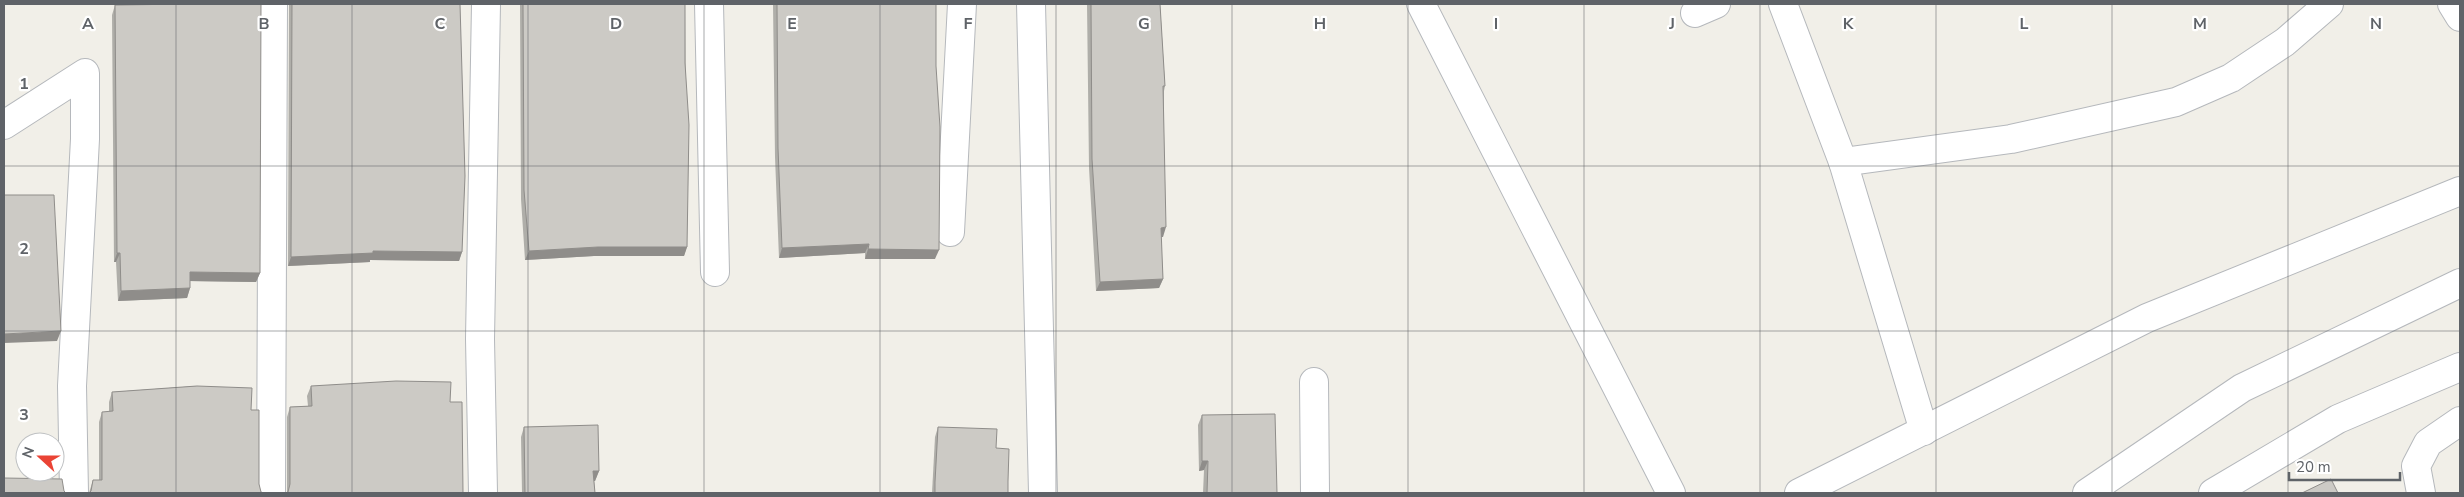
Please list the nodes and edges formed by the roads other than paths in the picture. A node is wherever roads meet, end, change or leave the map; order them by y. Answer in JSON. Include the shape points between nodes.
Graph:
{"nodes":[{"id":1,"x":273,"y":4,"type":"edge"},
{"id":2,"x":486,"y":4,"type":"edge"},
{"id":3,"x":709,"y":4,"type":"edge"},
{"id":4,"x":962,"y":4,"type":"edge"},
{"id":5,"x":1031,"y":4,"type":"edge"},
{"id":6,"x":1421,"y":4,"type":"edge"},
{"id":7,"x":1783,"y":4,"type":"edge"},
{"id":8,"x":2329,"y":4,"type":"edge"},
{"id":9,"x":2452,"y":4,"type":"edge"},
{"id":10,"x":2460,"y":17,"type":"edge"},
{"id":11,"x":4,"y":125,"type":"edge"},
{"id":12,"x":1843,"y":162,"type":"junction"},
{"id":13,"x":2460,"y":191,"type":"edge"},
{"id":14,"x":950,"y":232,"type":"dead end"},
{"id":15,"x":715,"y":272,"type":"dead end"},
{"id":16,"x":2460,"y":283,"type":"edge"},
{"id":17,"x":2460,"y":367,"type":"edge"},
{"id":18,"x":1314,"y":382,"type":"dead end"},
{"id":19,"x":2460,"y":421,"type":"edge"},
{"id":20,"x":1924,"y":430,"type":"junction"},
{"id":21,"x":74,"y":493,"type":"edge"},
{"id":22,"x":271,"y":493,"type":"edge"},
{"id":23,"x":483,"y":493,"type":"edge"},
{"id":24,"x":1043,"y":493,"type":"edge"},
{"id":25,"x":1315,"y":493,"type":"edge"},
{"id":26,"x":1671,"y":493,"type":"edge"},
{"id":27,"x":1799,"y":493,"type":"edge"},
{"id":28,"x":2087,"y":493,"type":"edge"},
{"id":29,"x":2212,"y":493,"type":"edge"},
{"id":30,"x":2421,"y":493,"type":"edge"}],
"edges":[{"from":1,"to":22,"type":"street"},
{"from":2,"to":23,"type":"street","via":[[480,339]]},
{"from":3,"to":15,"type":"street"},
{"from":4,"to":14,"type":"street"},
{"from":5,"to":24,"type":"street"},
{"from":6,"to":26,"type":"street"},
{"from":7,"to":12,"type":"street"},
{"from":8,"to":12,"type":"street","via":[[2285,42],[2231,78],[2176,102],[2011,138]]},
{"from":9,"to":10,"type":"street"},
{"from":11,"to":21,"type":"street","via":[[85,73],[85,139],[72,386]]},
{"from":12,"to":20,"type":"street"},
{"from":13,"to":20,"type":"street","via":[[2147,318]]},
{"from":16,"to":28,"type":"street","via":[[2242,388]]},
{"from":17,"to":29,"type":"street","via":[[2338,419]]},
{"from":18,"to":25,"type":"street"},
{"from":19,"to":30,"type":"street","via":[[2428,442],[2416,466]]},
{"from":20,"to":27,"type":"street"}]}
